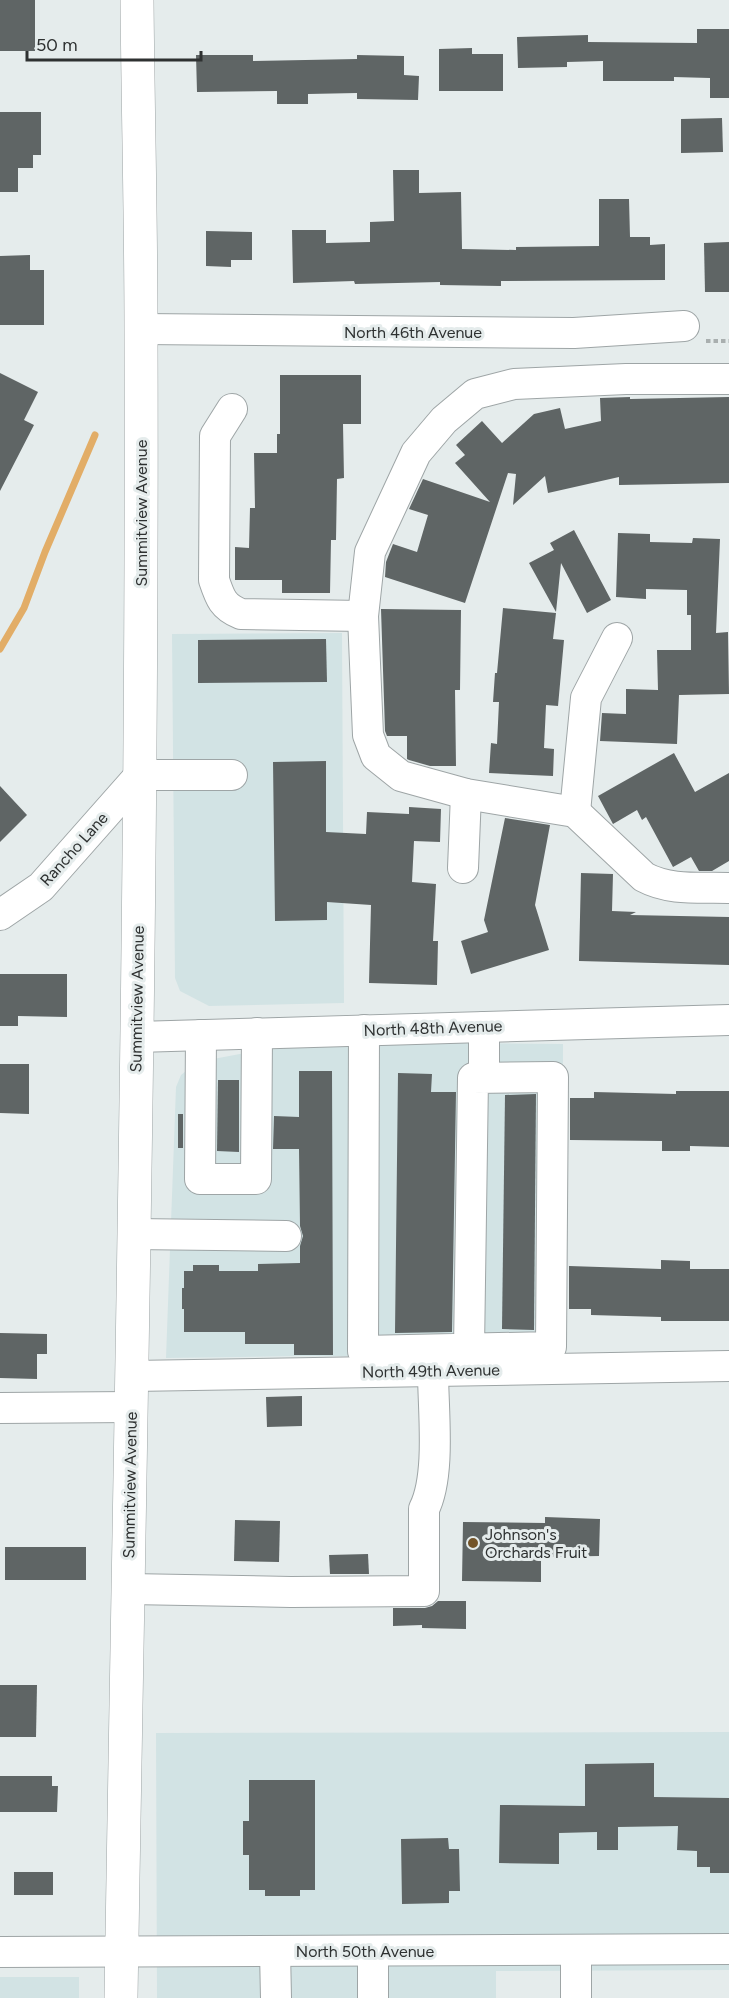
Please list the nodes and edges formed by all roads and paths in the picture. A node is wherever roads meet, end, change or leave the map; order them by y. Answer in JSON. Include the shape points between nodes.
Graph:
{"nodes":[{"id":1,"x":137,"y":0,"type":"edge"},
{"id":2,"x":684,"y":326,"type":"dead end"},
{"id":3,"x":141,"y":329,"type":"junction"},
{"id":4,"x":625,"y":330,"type":"junction"},
{"id":5,"x":626,"y":379,"type":"junction"},
{"id":6,"x":729,"y":379,"type":"edge"},
{"id":7,"x":232,"y":409,"type":"dead end"},
{"id":8,"x":363,"y":616,"type":"junction"},
{"id":9,"x":617,"y":638,"type":"dead end"},
{"id":10,"x":140,"y":775,"type":"junction"},
{"id":11,"x":232,"y":775,"type":"dead end"},
{"id":12,"x":466,"y":795,"type":"junction"},
{"id":13,"x":575,"y":812,"type":"junction"},
{"id":14,"x":463,"y":868,"type":"dead end"},
{"id":15,"x":729,"y":888,"type":"edge"},
{"id":16,"x":0,"y":915,"type":"edge"},
{"id":17,"x":729,"y":1020,"type":"edge"},
{"id":18,"x":484,"y":1027,"type":"junction"},
{"id":19,"x":364,"y":1030,"type":"junction"},
{"id":20,"x":257,"y":1033,"type":"junction"},
{"id":21,"x":201,"y":1035,"type":"junction"},
{"id":22,"x":137,"y":1037,"type":"junction"},
{"id":23,"x":484,"y":1078,"type":"junction"},
{"id":24,"x":134,"y":1234,"type":"junction"},
{"id":25,"x":286,"y":1236,"type":"dead end"},
{"id":26,"x":469,"y":1349,"type":"junction"},
{"id":27,"x":729,"y":1366,"type":"edge"},
{"id":28,"x":433,"y":1371,"type":"junction"},
{"id":29,"x":132,"y":1391,"type":"junction"},
{"id":30,"x":0,"y":1408,"type":"edge"},
{"id":31,"x":129,"y":1589,"type":"junction"},
{"id":32,"x":729,"y":1949,"type":"edge"},
{"id":33,"x":576,"y":1950,"type":"junction"},
{"id":34,"x":275,"y":1951,"type":"junction"},
{"id":35,"x":373,"y":1951,"type":"junction"},
{"id":36,"x":0,"y":1952,"type":"edge"},
{"id":37,"x":122,"y":1952,"type":"junction"},
{"id":38,"x":121,"y":1998,"type":"edge"},
{"id":39,"x":276,"y":1998,"type":"edge"},
{"id":40,"x":373,"y":1998,"type":"edge"},
{"id":41,"x":576,"y":1998,"type":"edge"}],
"edges":[{"from":1,"to":3,"type":"main road","name":"Summitview Avenue"},
{"from":2,"to":4,"type":"street","name":"North 46th Avenue"},
{"from":3,"to":4,"type":"street","name":"North 46th Avenue","via":[[574,333]]},
{"from":3,"to":10,"type":"main road","name":"Summitview Avenue"},
{"from":4,"to":5,"type":"street"},
{"from":5,"to":6,"type":"street"},
{"from":5,"to":8,"type":"street","via":[[514,384],[476,394],[444,420],[416,453],[370,552]]},
{"from":7,"to":8,"type":"street","via":[[216,436],[214,580],[228,609],[241,614]]},
{"from":8,"to":12,"type":"street","via":[[368,735],[376,756],[401,776]]},
{"from":9,"to":13,"type":"street","via":[[586,698]]},
{"from":10,"to":11,"type":"street"},
{"from":10,"to":16,"type":"street","name":"Rancho Lane","via":[[41,887]]},
{"from":10,"to":22,"type":"main road","name":"Summitview Avenue"},
{"from":12,"to":13,"type":"street"},
{"from":12,"to":14,"type":"street"},
{"from":13,"to":15,"type":"street","via":[[655,883]]},
{"from":17,"to":18,"type":"street","name":"North 48th Avenue"},
{"from":18,"to":19,"type":"street","name":"North 48th Avenue"},
{"from":18,"to":23,"type":"street"},
{"from":19,"to":20,"type":"street","name":"North 48th Avenue"},
{"from":19,"to":26,"type":"street","via":[[363,1351]]},
{"from":20,"to":21,"type":"street","name":"North 48th Avenue"},
{"from":20,"to":21,"type":"street","via":[[256,1179],[200,1179]]},
{"from":21,"to":22,"type":"street","name":"North 48th Avenue"},
{"from":22,"to":24,"type":"main road","name":"Summitview Avenue"},
{"from":23,"to":26,"type":"street","via":[[473,1078]]},
{"from":23,"to":26,"type":"street","via":[[554,1077],[551,1347]]},
{"from":24,"to":25,"type":"street"},
{"from":24,"to":29,"type":"main road","name":"Summitview Avenue"},
{"from":27,"to":28,"type":"street","name":"North 49th Avenue"},
{"from":28,"to":29,"type":"street","name":"North 49th Avenue"},
{"from":28,"to":31,"type":"street","via":[[434,1477],[424,1509],[424,1591]]},
{"from":29,"to":30,"type":"street","name":"North 49th Avenue"},
{"from":29,"to":31,"type":"main road","name":"Summitview Avenue"},
{"from":31,"to":37,"type":"main road","name":"Summitview Avenue"},
{"from":32,"to":33,"type":"street","name":"North 50th Avenue"},
{"from":33,"to":35,"type":"street","name":"North 50th Avenue"},
{"from":33,"to":41,"type":"street"},
{"from":34,"to":35,"type":"street","name":"North 50th Avenue"},
{"from":34,"to":37,"type":"street","name":"North 50th Avenue"},
{"from":34,"to":39,"type":"street"},
{"from":35,"to":40,"type":"street"},
{"from":36,"to":37,"type":"street","name":"North 50th Avenue"},
{"from":37,"to":38,"type":"main road","name":"Summitview Avenue"}]}
